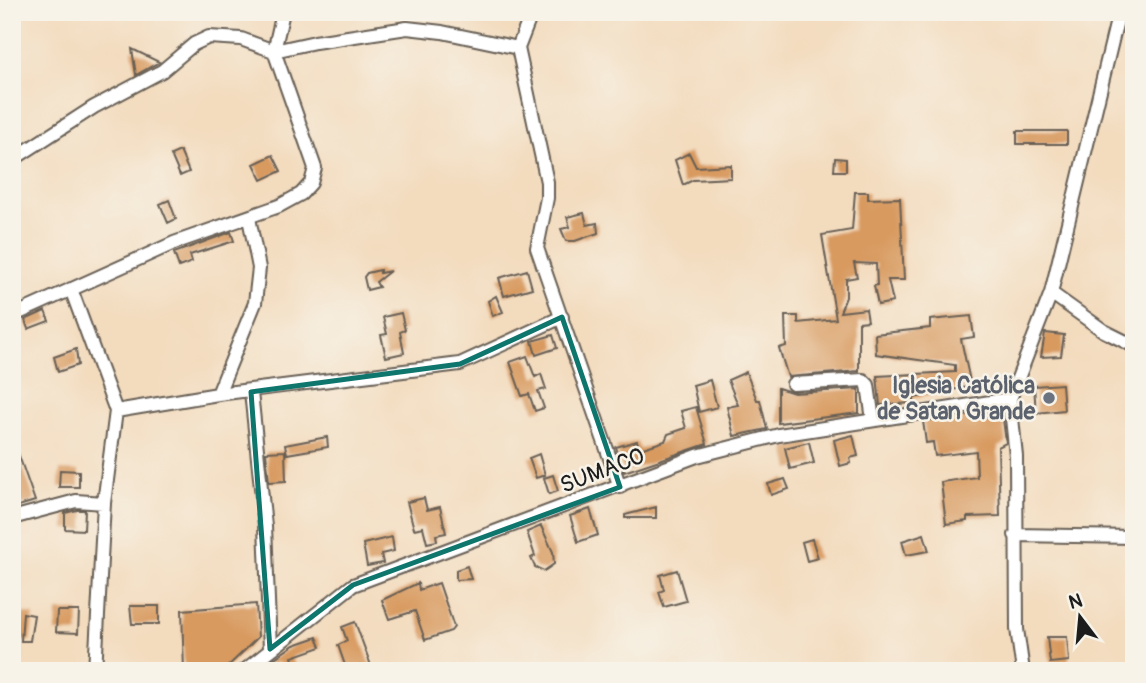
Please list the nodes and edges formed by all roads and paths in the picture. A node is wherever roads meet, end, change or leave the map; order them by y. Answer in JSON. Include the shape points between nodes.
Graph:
{"nodes":[{"id":1,"x":284,"y":12,"type":"edge"},
{"id":2,"x":533,"y":12,"type":"edge"},
{"id":3,"x":1119,"y":12,"type":"edge"},
{"id":4,"x":518,"y":48,"type":"junction"},
{"id":5,"x":274,"y":51,"type":"junction"},
{"id":6,"x":12,"y":160,"type":"edge"},
{"id":7,"x":249,"y":218,"type":"junction"},
{"id":8,"x":71,"y":289,"type":"junction"},
{"id":9,"x":1051,"y":293,"type":"junction"},
{"id":10,"x":12,"y":316,"type":"edge"},
{"id":11,"x":562,"y":317,"type":"junction"},
{"id":12,"x":1134,"y":346,"type":"edge"},
{"id":13,"x":793,"y":384,"type":"dead end"},
{"id":14,"x":251,"y":392,"type":"junction"},
{"id":15,"x":218,"y":394,"type":"junction"},
{"id":16,"x":1010,"y":399,"type":"junction"},
{"id":17,"x":116,"y":411,"type":"junction"},
{"id":18,"x":873,"y":420,"type":"junction"},
{"id":19,"x":620,"y":487,"type":"junction"},
{"id":20,"x":104,"y":503,"type":"junction"},
{"id":21,"x":12,"y":518,"type":"edge"},
{"id":22,"x":1015,"y":535,"type":"junction"},
{"id":23,"x":1134,"y":537,"type":"edge"},
{"id":24,"x":270,"y":649,"type":"junction"},
{"id":25,"x":95,"y":671,"type":"edge"},
{"id":26,"x":244,"y":671,"type":"edge"},
{"id":27,"x":1023,"y":671,"type":"edge"}],
"edges":[{"from":1,"to":5,"type":"street"},
{"from":2,"to":4,"type":"street"},
{"from":3,"to":9,"type":"street"},
{"from":4,"to":5,"type":"street","via":[[407,29]]},
{"from":4,"to":11,"type":"street","via":[[547,183],[537,248]]},
{"from":5,"to":6,"type":"street","via":[[241,39],[200,40],[162,71],[94,107]]},
{"from":5,"to":7,"type":"street","via":[[314,168],[311,183],[301,194]]},
{"from":7,"to":8,"type":"street","via":[[174,243]]},
{"from":7,"to":15,"type":"street","via":[[259,268],[255,303]]},
{"from":8,"to":10,"type":"street"},
{"from":8,"to":17,"type":"street"},
{"from":9,"to":12,"type":"street","via":[[1104,331]]},
{"from":9,"to":16,"type":"street"},
{"from":11,"to":14,"type":"street","via":[[460,364]]},
{"from":11,"to":19,"type":"street"},
{"from":13,"to":18,"type":"street","via":[[863,380],[868,385]]},
{"from":14,"to":15,"type":"street"},
{"from":14,"to":24,"type":"street","via":[[265,526]]},
{"from":15,"to":17,"type":"street"},
{"from":16,"to":18,"type":"street","name":"SUMACO"},
{"from":16,"to":22,"type":"street","via":[[1016,456]]},
{"from":17,"to":20,"type":"street"},
{"from":18,"to":19,"type":"street","name":"SUMACO","via":[[738,444]]},
{"from":19,"to":24,"type":"street","name":"SUMACO","via":[[352,585]]},
{"from":20,"to":21,"type":"street","via":[[76,501]]},
{"from":20,"to":25,"type":"street"},
{"from":22,"to":23,"type":"street"},
{"from":22,"to":27,"type":"street","via":[[1017,629]]},
{"from":24,"to":26,"type":"street","name":"SUMACO"}]}
